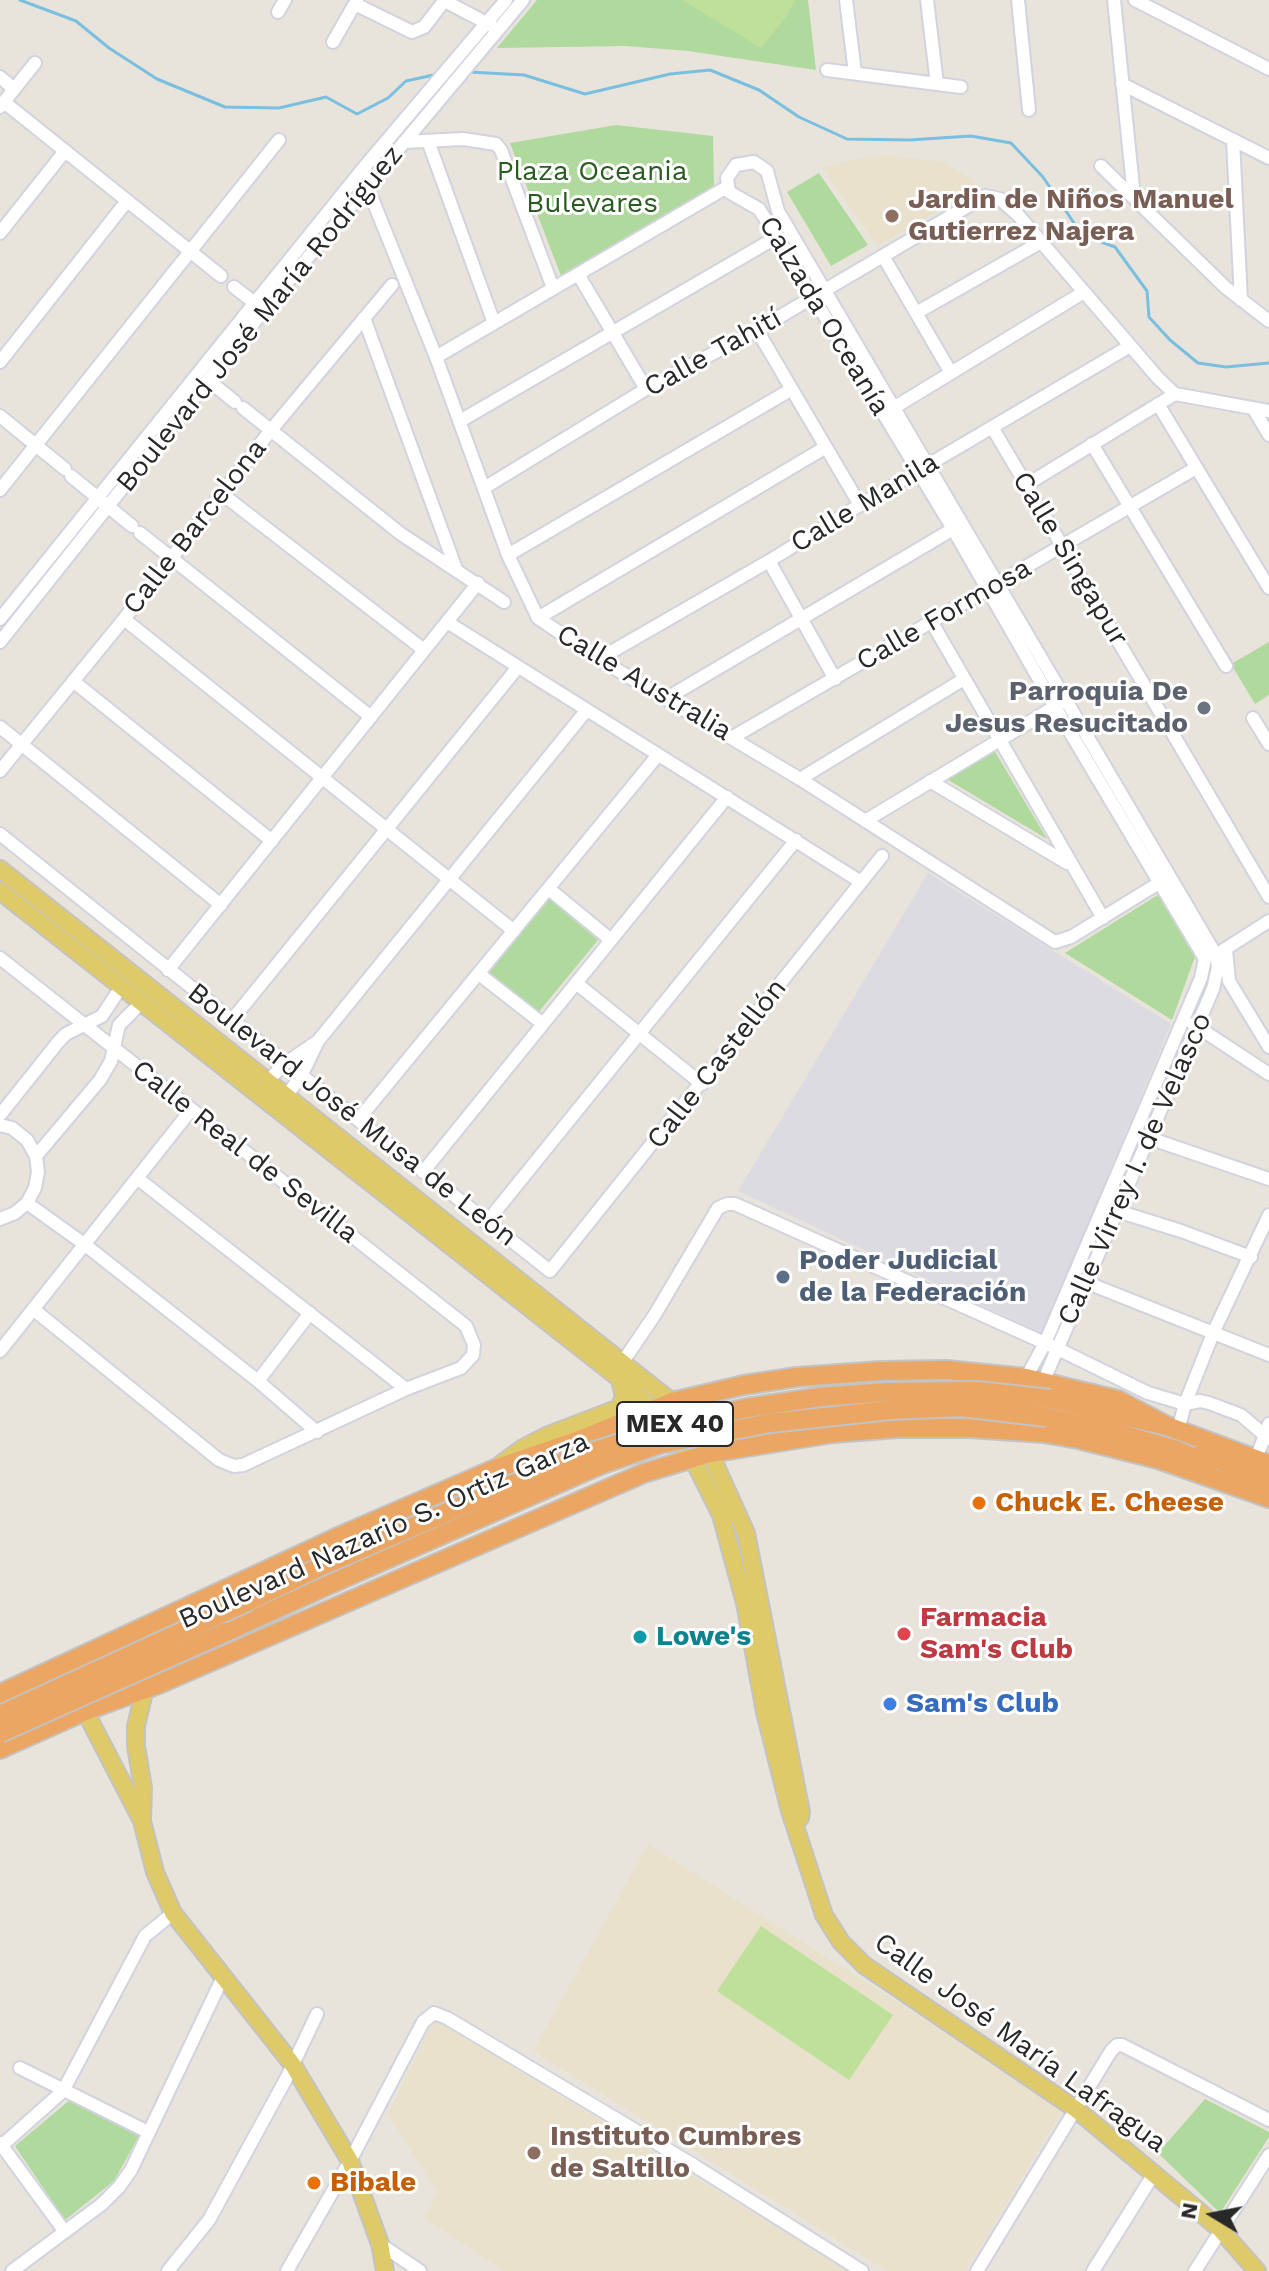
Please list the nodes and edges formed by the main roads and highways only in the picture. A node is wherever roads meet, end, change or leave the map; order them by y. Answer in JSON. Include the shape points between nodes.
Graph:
{"nodes":[{"id":1,"x":0,"y":869,"type":"edge"},
{"id":2,"x":0,"y":891,"type":"edge"},
{"id":3,"x":44,"y":915,"type":"junction"},
{"id":4,"x":227,"y":1071,"type":"junction"},
{"id":5,"x":286,"y":1095,"type":"junction"},
{"id":6,"x":621,"y":1371,"type":"junction"},
{"id":7,"x":744,"y":1385,"type":"junction"},
{"id":8,"x":1041,"y":1394,"type":"junction"},
{"id":9,"x":672,"y":1402,"type":"junction"},
{"id":10,"x":652,"y":1409,"type":"junction"},
{"id":11,"x":609,"y":1429,"type":"junction"},
{"id":12,"x":739,"y":1449,"type":"junction"},
{"id":13,"x":1176,"y":1450,"type":"junction"},
{"id":14,"x":701,"y":1455,"type":"junction"},
{"id":15,"x":1262,"y":1462,"type":"edge"},
{"id":16,"x":495,"y":1469,"type":"junction"},
{"id":17,"x":644,"y":1473,"type":"junction"},
{"id":18,"x":1269,"y":1482,"type":"edge"},
{"id":19,"x":1269,"y":1492,"type":"edge"},
{"id":20,"x":1269,"y":1498,"type":"edge"},
{"id":21,"x":752,"y":1563,"type":"junction"},
{"id":22,"x":318,"y":1568,"type":"junction"},
{"id":23,"x":263,"y":1574,"type":"junction"},
{"id":24,"x":366,"y":1593,"type":"junction"},
{"id":25,"x":287,"y":1603,"type":"junction"},
{"id":26,"x":745,"y":1603,"type":"junction"},
{"id":27,"x":65,"y":1665,"type":"junction"},
{"id":28,"x":145,"y":1688,"type":"junction"},
{"id":29,"x":0,"y":1694,"type":"edge"},
{"id":30,"x":85,"y":1711,"type":"junction"},
{"id":31,"x":0,"y":1715,"type":"edge"},
{"id":32,"x":0,"y":1733,"type":"edge"},
{"id":33,"x":0,"y":1749,"type":"edge"},
{"id":34,"x":142,"y":1821,"type":"junction"},
{"id":35,"x":798,"y":1828,"type":"junction"},
{"id":36,"x":385,"y":2271,"type":"edge"},
{"id":37,"x":1257,"y":2271,"type":"edge"}],
"edges":[{"from":1,"to":3,"type":"main road","name":"Boulevard José Musa de León"},
{"from":2,"to":3,"type":"main road","name":"Boulevard José Musa de León"},
{"from":3,"to":4,"type":"main road","name":"Boulevard José Musa de León","via":[[121,987]]},
{"from":3,"to":5,"type":"main road","name":"Boulevard José Musa de León"},
{"from":4,"to":5,"type":"main road","via":[[269,1094]]},
{"from":4,"to":6,"type":"main road","name":"Boulevard José Musa de León"},
{"from":5,"to":6,"type":"main road","name":"Boulevard José Musa de León"},
{"from":6,"to":9,"type":"main road","name":"Boulevard José Musa de León"},
{"from":6,"to":10,"type":"main road","name":"Boulevard José Musa de León"},
{"from":6,"to":16,"type":"main road","via":[[624,1397],[619,1408],[546,1436]]},
{"from":7,"to":8,"type":"highway","via":[[797,1377],[947,1370]]},
{"from":7,"to":9,"type":"highway"},
{"from":7,"to":12,"type":"highway","via":[[728,1425]]},
{"from":8,"to":13,"type":"highway","name":"Boulevard Nazario S. Ortiz Garza","number":"MEX 40","via":[[1114,1432]]},
{"from":8,"to":15,"type":"highway","name":"Boulevard Nazario S. Ortiz Garza","number":"MEX 40","via":[[1173,1428]]},
{"from":8,"to":22,"type":"highway","name":"Boulevard Nazario S. Ortiz Garza","number":"MEX 40","bridge":true,"via":[[958,1390],[820,1397],[677,1424],[574,1458]]},
{"from":8,"to":25,"type":"highway","name":"Boulevard Nazario S. Ortiz Garza","number":"MEX 40","bridge":true,"via":[[961,1407],[770,1423],[660,1444],[600,1465]]},
{"from":9,"to":10,"type":"highway"},
{"from":9,"to":14,"type":"main road","name":"Boulevard José Musa de León"},
{"from":10,"to":11,"type":"highway"},
{"from":10,"to":14,"type":"main road","name":"Boulevard José Musa de León"},
{"from":11,"to":16,"type":"highway"},
{"from":11,"to":17,"type":"highway","via":[[627,1432],[641,1445]]},
{"from":12,"to":14,"type":"highway"},
{"from":12,"to":20,"type":"highway","via":[[898,1428],[1043,1433],[1158,1459]]},
{"from":13,"to":18,"type":"highway"},
{"from":13,"to":19,"type":"highway","name":"Boulevard Nazario S. Ortiz Garza","number":"MEX 40"},
{"from":14,"to":17,"type":"highway"},
{"from":14,"to":21,"type":"main road","name":"Calle José María Lafragua","via":[[736,1505]]},
{"from":14,"to":26,"type":"main road","name":"Calle José María Lafragua"},
{"from":16,"to":23,"type":"highway"},
{"from":17,"to":24,"type":"highway"},
{"from":21,"to":26,"type":"main road"},
{"from":21,"to":35,"type":"main road","name":"Calle José María Lafragua","via":[[801,1812]]},
{"from":22,"to":23,"type":"highway"},
{"from":22,"to":31,"type":"highway","name":"Boulevard Nazario S. Ortiz Garza","number":"MEX 40","bridge":true},
{"from":23,"to":27,"type":"highway"},
{"from":24,"to":25,"type":"highway"},
{"from":24,"to":28,"type":"highway"},
{"from":25,"to":32,"type":"highway","name":"Boulevard Nazario S. Ortiz Garza","number":"MEX 40","bridge":true},
{"from":26,"to":35,"type":"main road","name":"Calle José María Lafragua","via":[[765,1712]]},
{"from":27,"to":29,"type":"highway"},
{"from":27,"to":30,"type":"main road"},
{"from":28,"to":30,"type":"highway"},
{"from":28,"to":34,"type":"main road","via":[[136,1726]]},
{"from":30,"to":33,"type":"highway"},
{"from":30,"to":34,"type":"main road"},
{"from":34,"to":36,"type":"main road","via":[[173,1913],[293,2065],[350,2161]]},
{"from":35,"to":37,"type":"main road","name":"Calle José María Lafragua","via":[[824,1915],[864,1965],[1077,2110],[1220,2229]]}]}
